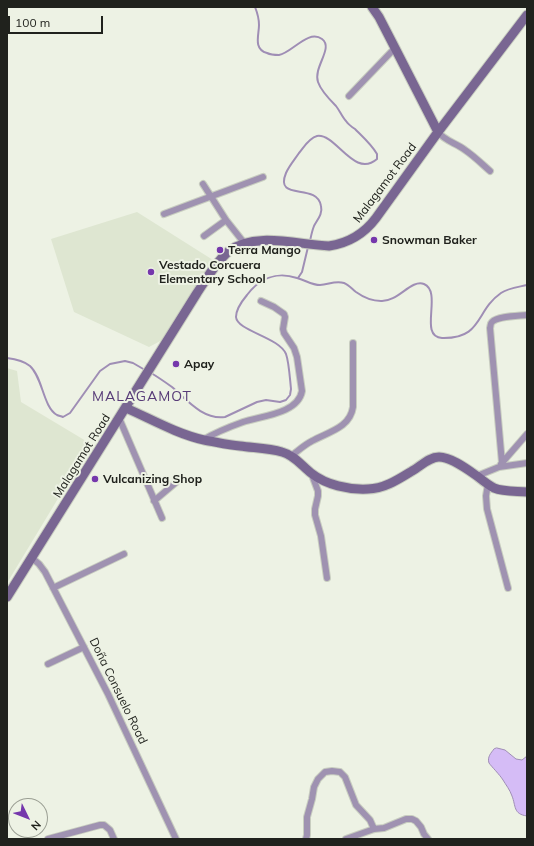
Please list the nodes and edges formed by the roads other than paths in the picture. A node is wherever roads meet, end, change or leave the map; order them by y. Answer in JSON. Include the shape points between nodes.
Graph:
{"nodes":[{"id":1,"x":373,"y":8,"type":"edge"},
{"id":2,"x":527,"y":15,"type":"edge"},
{"id":3,"x":395,"y":48,"type":"junction"},
{"id":4,"x":349,"y":96,"type":"dead end"},
{"id":5,"x":438,"y":132,"type":"junction"},
{"id":6,"x":490,"y":171,"type":"dead end"},
{"id":7,"x":264,"y":177,"type":"dead end"},
{"id":8,"x":203,"y":184,"type":"dead end"},
{"id":9,"x":210,"y":196,"type":"junction"},
{"id":10,"x":164,"y":214,"type":"dead end"},
{"id":11,"x":226,"y":220,"type":"junction"},
{"id":12,"x":204,"y":236,"type":"dead end"},
{"id":13,"x":245,"y":244,"type":"junction"},
{"id":14,"x":260,"y":301,"type":"dead end"},
{"id":15,"x":527,"y":315,"type":"edge"},
{"id":16,"x":353,"y":343,"type":"dead end"},
{"id":17,"x":126,"y":408,"type":"junction"},
{"id":18,"x":119,"y":418,"type":"junction"},
{"id":19,"x":527,"y":434,"type":"edge"},
{"id":20,"x":203,"y":440,"type":"junction"},
{"id":21,"x":291,"y":456,"type":"junction"},
{"id":22,"x":527,"y":463,"type":"edge"},
{"id":23,"x":500,"y":465,"type":"junction"},
{"id":24,"x":312,"y":474,"type":"junction"},
{"id":25,"x":477,"y":476,"type":"junction"},
{"id":26,"x":180,"y":479,"type":"dead end"},
{"id":27,"x":488,"y":484,"type":"junction"},
{"id":28,"x":527,"y":492,"type":"edge"},
{"id":29,"x":154,"y":501,"type":"junction"},
{"id":30,"x":162,"y":518,"type":"dead end"},
{"id":31,"x":124,"y":554,"type":"dead end"},
{"id":32,"x":32,"y":558,"type":"junction"},
{"id":33,"x":327,"y":578,"type":"dead end"},
{"id":34,"x":53,"y":588,"type":"junction"},
{"id":35,"x":508,"y":588,"type":"dead end"},
{"id":36,"x":7,"y":597,"type":"edge"},
{"id":37,"x":84,"y":647,"type":"junction"},
{"id":38,"x":48,"y":664,"type":"dead end"},
{"id":39,"x":374,"y":829,"type":"junction"},
{"id":40,"x":48,"y":839,"type":"edge"},
{"id":41,"x":114,"y":839,"type":"edge"},
{"id":42,"x":176,"y":839,"type":"edge"},
{"id":43,"x":306,"y":839,"type":"edge"},
{"id":44,"x":346,"y":839,"type":"edge"},
{"id":45,"x":428,"y":839,"type":"edge"}],
"edges":[{"from":1,"to":3,"type":"street"},
{"from":2,"to":5,"type":"street","name":"Malagamot Road"},
{"from":3,"to":4,"type":"street"},
{"from":3,"to":5,"type":"street"},
{"from":5,"to":6,"type":"street"},
{"from":5,"to":13,"type":"street","name":"Malagamot Road","via":[[376,218],[354,239],[333,246],[271,240]]},
{"from":7,"to":9,"type":"street"},
{"from":8,"to":9,"type":"street"},
{"from":9,"to":10,"type":"street"},
{"from":9,"to":11,"type":"street"},
{"from":11,"to":12,"type":"street"},
{"from":11,"to":13,"type":"street"},
{"from":13,"to":17,"type":"street","name":"Malagamot Road","via":[[231,250],[217,264]]},
{"from":14,"to":20,"type":"street","via":[[284,314],[283,329],[297,357],[302,396],[291,407],[216,432]]},
{"from":15,"to":23,"type":"street","via":[[499,319],[491,324],[490,328]]},
{"from":16,"to":21,"type":"street","via":[[353,407],[349,420]]},
{"from":17,"to":18,"type":"street","name":"Malagamot Road"},
{"from":17,"to":20,"type":"street"},
{"from":18,"to":29,"type":"street"},
{"from":18,"to":32,"type":"street","name":"Malagamot Road"},
{"from":19,"to":23,"type":"street"},
{"from":20,"to":21,"type":"street","via":[[272,449]]},
{"from":21,"to":24,"type":"street"},
{"from":22,"to":23,"type":"street"},
{"from":23,"to":25,"type":"street"},
{"from":24,"to":25,"type":"street","via":[[339,486],[360,490],[379,488],[425,462],[440,457]]},
{"from":24,"to":33,"type":"street","via":[[318,491],[315,515]]},
{"from":25,"to":27,"type":"street"},
{"from":26,"to":29,"type":"street"},
{"from":27,"to":28,"type":"street","via":[[502,490]]},
{"from":27,"to":35,"type":"street","via":[[487,509]]},
{"from":29,"to":30,"type":"street"},
{"from":31,"to":34,"type":"street"},
{"from":32,"to":34,"type":"street","name":"Doña Consuelo Road","via":[[43,569]]},
{"from":32,"to":36,"type":"street","name":"Malagamot Road"},
{"from":34,"to":37,"type":"street","name":"Doña Consuelo Road"},
{"from":37,"to":38,"type":"street"},
{"from":37,"to":42,"type":"street","name":"Doña Consuelo Road"},
{"from":39,"to":43,"type":"street","via":[[370,820],[356,804],[345,777],[340,772],[325,772],[314,787],[307,817]]},
{"from":39,"to":44,"type":"street"},
{"from":39,"to":45,"type":"street","via":[[412,819],[421,827]]},
{"from":40,"to":41,"type":"street","via":[[104,825]]}]}
